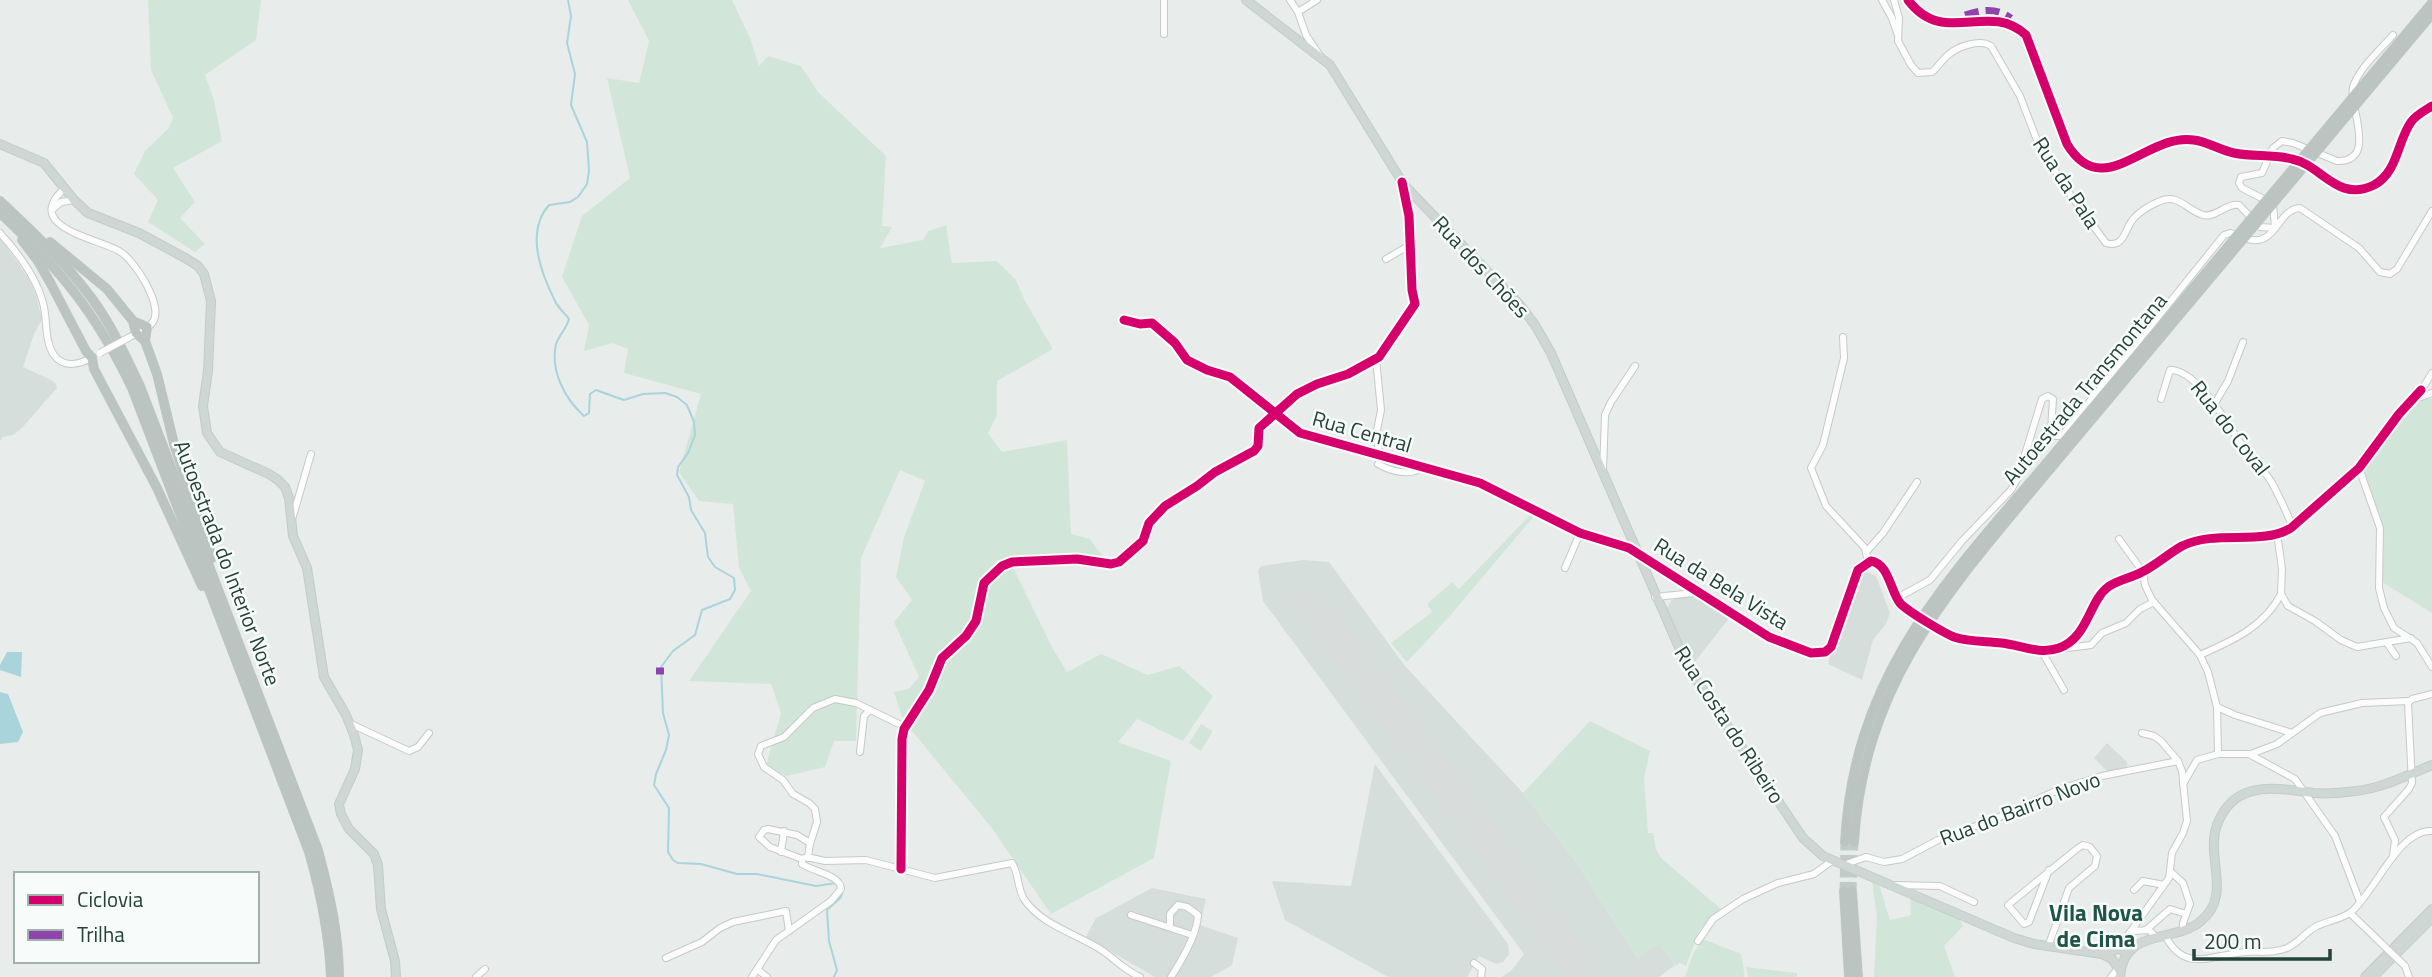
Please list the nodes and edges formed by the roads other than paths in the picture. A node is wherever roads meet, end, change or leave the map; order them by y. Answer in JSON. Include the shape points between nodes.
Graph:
{"nodes":[{"id":1,"x":1164,"y":0,"type":"edge"},
{"id":2,"x":1246,"y":0,"type":"edge"},
{"id":3,"x":1290,"y":0,"type":"edge"},
{"id":4,"x":1317,"y":0,"type":"edge"},
{"id":5,"x":1882,"y":0,"type":"edge"},
{"id":6,"x":1894,"y":0,"type":"edge"},
{"id":7,"x":2432,"y":3,"type":"edge"},
{"id":8,"x":1298,"y":12,"type":"junction"},
{"id":9,"x":2432,"y":14,"type":"edge"},
{"id":10,"x":1164,"y":34,"type":"dead end"},
{"id":11,"x":2393,"y":35,"type":"dead end"},
{"id":12,"x":1898,"y":38,"type":"junction"},
{"id":13,"x":1321,"y":57,"type":"junction"},
{"id":14,"x":0,"y":144,"type":"edge"},
{"id":15,"x":1402,"y":182,"type":"junction"},
{"id":16,"x":64,"y":189,"type":"junction"},
{"id":17,"x":0,"y":199,"type":"edge"},
{"id":18,"x":74,"y":200,"type":"junction"},
{"id":19,"x":53,"y":209,"type":"junction"},
{"id":20,"x":2432,"y":211,"type":"edge"},
{"id":21,"x":0,"y":213,"type":"edge"},
{"id":22,"x":0,"y":219,"type":"edge"},
{"id":23,"x":2275,"y":228,"type":"junction"},
{"id":24,"x":0,"y":233,"type":"edge"},
{"id":25,"x":1410,"y":245,"type":"junction"},
{"id":26,"x":1386,"y":259,"type":"dead end"},
{"id":27,"x":1124,"y":320,"type":"dead end"},
{"id":28,"x":133,"y":321,"type":"junction"},
{"id":29,"x":147,"y":327,"type":"junction"},
{"id":30,"x":132,"y":336,"type":"junction"},
{"id":31,"x":1843,"y":337,"type":"dead end"},
{"id":32,"x":145,"y":341,"type":"junction"},
{"id":33,"x":2243,"y":342,"type":"dead end"},
{"id":34,"x":90,"y":356,"type":"junction"},
{"id":35,"x":1376,"y":359,"type":"junction"},
{"id":36,"x":1635,"y":366,"type":"dead end"},
{"id":37,"x":2432,"y":373,"type":"edge"},
{"id":38,"x":2426,"y":390,"type":"edge"},
{"id":39,"x":2161,"y":399,"type":"dead end"},
{"id":40,"x":2215,"y":403,"type":"junction"},
{"id":41,"x":1274,"y":414,"type":"junction"},
{"id":42,"x":311,"y":454,"type":"dead end"},
{"id":43,"x":1380,"y":456,"type":"junction"},
{"id":44,"x":1378,"y":464,"type":"dead end"},
{"id":45,"x":1422,"y":467,"type":"junction"},
{"id":46,"x":2047,"y":467,"type":"junction"},
{"id":47,"x":2359,"y":468,"type":"junction"},
{"id":48,"x":1604,"y":477,"type":"junction"},
{"id":49,"x":1917,"y":482,"type":"dead end"},
{"id":50,"x":291,"y":521,"type":"junction"},
{"id":51,"x":2293,"y":527,"type":"junction"},
{"id":52,"x":1580,"y":533,"type":"junction"},
{"id":53,"x":2277,"y":533,"type":"junction"},
{"id":54,"x":1629,"y":538,"type":"junction"},
{"id":55,"x":2119,"y":539,"type":"dead end"},
{"id":56,"x":1616,"y":543,"type":"junction"},
{"id":57,"x":1867,"y":551,"type":"junction"},
{"id":58,"x":1635,"y":552,"type":"junction"},
{"id":59,"x":1868,"y":562,"type":"junction"},
{"id":60,"x":1641,"y":564,"type":"joint"},
{"id":61,"x":1564,"y":568,"type":"dead end"},
{"id":62,"x":2143,"y":572,"type":"junction"},
{"id":63,"x":1698,"y":593,"type":"junction"},
{"id":64,"x":2281,"y":594,"type":"junction"},
{"id":65,"x":1675,"y":596,"type":"junction"},
{"id":66,"x":1655,"y":597,"type":"junction"},
{"id":67,"x":1897,"y":598,"type":"junction"},
{"id":68,"x":2154,"y":602,"type":"junction"},
{"id":69,"x":2287,"y":604,"type":"junction"},
{"id":70,"x":2274,"y":605,"type":"junction"},
{"id":71,"x":1661,"y":612,"type":"junction"},
{"id":72,"x":2411,"y":638,"type":"junction"},
{"id":73,"x":2387,"y":643,"type":"junction"},
{"id":74,"x":2058,"y":649,"type":"junction"},
{"id":75,"x":2041,"y":650,"type":"junction"},
{"id":76,"x":243,"y":653,"type":"junction"},
{"id":77,"x":2200,"y":655,"type":"junction"},
{"id":78,"x":2396,"y":656,"type":"dead end"},
{"id":79,"x":2432,"y":667,"type":"edge"},
{"id":80,"x":2064,"y":690,"type":"dead end"},
{"id":81,"x":2432,"y":694,"type":"edge"},
{"id":82,"x":2409,"y":701,"type":"junction"},
{"id":83,"x":2217,"y":707,"type":"junction"},
{"id":84,"x":870,"y":710,"type":"junction"},
{"id":85,"x":349,"y":723,"type":"junction"},
{"id":86,"x":905,"y":727,"type":"junction"},
{"id":87,"x":429,"y":733,"type":"dead end"},
{"id":88,"x":2142,"y":733,"type":"dead end"},
{"id":89,"x":2292,"y":733,"type":"junction"},
{"id":90,"x":860,"y":752,"type":"dead end"},
{"id":91,"x":2218,"y":754,"type":"junction"},
{"id":92,"x":2251,"y":754,"type":"junction"},
{"id":93,"x":2178,"y":761,"type":"junction"},
{"id":94,"x":2432,"y":765,"type":"edge"},
{"id":95,"x":2411,"y":774,"type":"junction"},
{"id":96,"x":281,"y":775,"type":"junction"},
{"id":97,"x":2183,"y":784,"type":"junction"},
{"id":98,"x":2302,"y":791,"type":"junction"},
{"id":99,"x":784,"y":831,"type":"junction"},
{"id":100,"x":2432,"y":831,"type":"edge"},
{"id":101,"x":1849,"y":842,"type":"tunnel mouth"},
{"id":102,"x":810,"y":844,"type":"junction"},
{"id":103,"x":781,"y":852,"type":"junction"},
{"id":104,"x":805,"y":858,"type":"junction"},
{"id":105,"x":1827,"y":858,"type":"junction"},
{"id":106,"x":2392,"y":858,"type":"junction"},
{"id":107,"x":1854,"y":866,"type":"junction"},
{"id":108,"x":901,"y":869,"type":"junction"},
{"id":109,"x":2049,"y":870,"type":"junction"},
{"id":110,"x":2171,"y":872,"type":"junction"},
{"id":111,"x":1893,"y":885,"type":"junction"},
{"id":112,"x":2164,"y":885,"type":"junction"},
{"id":113,"x":2134,"y":890,"type":"dead end"},
{"id":114,"x":1974,"y":902,"type":"dead end"},
{"id":115,"x":2360,"y":902,"type":"junction"},
{"id":116,"x":2432,"y":909,"type":"edge"},
{"id":117,"x":2350,"y":913,"type":"junction"},
{"id":118,"x":2186,"y":914,"type":"junction"},
{"id":119,"x":1131,"y":915,"type":"dead end"},
{"id":120,"x":2432,"y":918,"type":"edge"},
{"id":121,"x":1170,"y":926,"type":"junction"},
{"id":122,"x":2146,"y":930,"type":"junction"},
{"id":123,"x":789,"y":931,"type":"junction"},
{"id":124,"x":2133,"y":931,"type":"junction"},
{"id":125,"x":2183,"y":932,"type":"junction"},
{"id":126,"x":1192,"y":935,"type":"junction"},
{"id":127,"x":2160,"y":936,"type":"junction"},
{"id":128,"x":1698,"y":941,"type":"dead end"},
{"id":129,"x":2048,"y":947,"type":"junction"},
{"id":130,"x":666,"y":958,"type":"dead end"},
{"id":131,"x":2120,"y":959,"type":"edge"},
{"id":132,"x":1474,"y":962,"type":"dead end"},
{"id":133,"x":485,"y":969,"type":"dead end"},
{"id":134,"x":757,"y":969,"type":"junction"},
{"id":135,"x":331,"y":977,"type":"edge"},
{"id":136,"x":340,"y":977,"type":"edge"},
{"id":137,"x":396,"y":977,"type":"edge"},
{"id":138,"x":476,"y":977,"type":"edge"},
{"id":139,"x":752,"y":977,"type":"edge"},
{"id":140,"x":767,"y":977,"type":"edge"},
{"id":141,"x":1140,"y":977,"type":"edge"},
{"id":142,"x":1171,"y":977,"type":"edge"},
{"id":143,"x":1481,"y":977,"type":"edge"},
{"id":144,"x":1849,"y":977,"type":"edge"},
{"id":145,"x":1858,"y":977,"type":"edge"},
{"id":146,"x":2111,"y":977,"type":"edge"},
{"id":147,"x":2365,"y":977,"type":"edge"},
{"id":148,"x":2373,"y":977,"type":"edge"},
{"id":149,"x":2409,"y":977,"type":"edge"}],
"edges":[{"from":1,"to":10,"type":"street"},
{"from":2,"to":13,"type":"main road","name":"Rua dos Chões"},
{"from":3,"to":8,"type":"street"},
{"from":4,"to":8,"type":"street"},
{"from":5,"to":12,"type":"street"},
{"from":6,"to":12,"type":"street","name":"Rua da Pala"},
{"from":7,"to":46,"type":"highway","name":"Autoestrada Transmontana","bridge":true},
{"from":8,"to":13,"type":"street"},
{"from":9,"to":46,"type":"highway","name":"Autoestrada Transmontana","bridge":true},
{"from":11,"to":23,"type":"street","via":[[2354,86],[2360,132],[2351,156],[2337,161],[2282,141],[2273,148],[2262,173],[2245,174],[2240,179],[2242,188],[2273,204]]},
{"from":12,"to":23,"type":"street","name":"Rua da Pala","via":[[1911,65],[1921,74],[1933,71],[1953,52],[1980,42],[1991,46],[2020,96],[2038,143],[2107,244],[2120,242],[2135,217],[2168,198],[2205,215],[2239,205],[2258,226]]},
{"from":13,"to":15,"type":"main road","name":"Rua dos Chões","via":[[1332,67]]},
{"from":14,"to":16,"type":"main road","via":[[44,163]]},
{"from":15,"to":25,"type":"street"},
{"from":15,"to":48,"type":"main road","name":"Rua dos Chões","via":[[1535,325]]},
{"from":16,"to":18,"type":"main road"},
{"from":16,"to":19,"type":"street"},
{"from":17,"to":28,"type":"highway","via":[[95,277]]},
{"from":17,"to":76,"type":"highway","name":"Autoestrada do Interior Norte","via":[[64,264],[122,348]]},
{"from":18,"to":19,"type":"street"},
{"from":18,"to":50,"type":"main road","via":[[96,218],[126,227],[187,259],[204,274],[211,301],[203,406],[207,433],[229,458],[278,480],[289,498]]},
{"from":19,"to":29,"type":"street","via":[[53,219],[60,226],[119,250],[133,262],[156,307],[155,318]]},
{"from":20,"to":23,"type":"street","via":[[2393,273],[2380,272],[2359,247],[2300,208],[2288,212]]},
{"from":21,"to":96,"type":"highway","name":"Autoestrada do Interior Norte","via":[[57,269],[115,352]]},
{"from":22,"to":34,"type":"highway","via":[[38,261]]},
{"from":23,"to":67,"type":"street","via":[[2259,240],[2230,233],[2222,237],[2062,436],[2053,435],[2054,401],[2044,397],[2011,490],[1929,582]]},
{"from":24,"to":34,"type":"street","via":[[34,280],[54,355],[66,363]]},
{"from":25,"to":26,"type":"street"},
{"from":25,"to":35,"type":"street","via":[[1414,306]]},
{"from":27,"to":41,"type":"street","name":"Rua Central","via":[[1152,323],[1187,360],[1230,377]]},
{"from":28,"to":29,"type":"highway"},
{"from":28,"to":30,"type":"highway"},
{"from":29,"to":30,"type":"street"},
{"from":29,"to":32,"type":"highway"},
{"from":30,"to":32,"type":"highway"},
{"from":30,"to":34,"type":"street","bridge":true},
{"from":31,"to":57,"type":"street","via":[[1844,360],[1823,445],[1811,467],[1826,506]]},
{"from":32,"to":76,"type":"highway"},
{"from":33,"to":40,"type":"street"},
{"from":34,"to":96,"type":"highway","via":[[199,580]]},
{"from":35,"to":41,"type":"street","via":[[1314,385]]},
{"from":35,"to":43,"type":"street"},
{"from":36,"to":48,"type":"street","via":[[1604,418]]},
{"from":37,"to":38,"type":"street"},
{"from":38,"to":47,"type":"street","via":[[2410,402]]},
{"from":39,"to":40,"type":"street","name":"Rua do Coval","via":[[2166,377],[2173,369],[2187,374]]},
{"from":40,"to":51,"type":"street","name":"Rua do Coval","via":[[2269,477]]},
{"from":41,"to":43,"type":"street","name":"Rua Central","via":[[1307,436]]},
{"from":41,"to":86,"type":"street","via":[[1258,430],[1254,451],[1165,506],[1149,523],[1143,541],[1122,561],[1077,559],[1002,566],[984,583],[976,621],[942,658],[929,690]]},
{"from":42,"to":50,"type":"street"},
{"from":43,"to":45,"type":"street","name":"Rua Central"},
{"from":44,"to":45,"type":"street","via":[[1397,471],[1414,472]]},
{"from":45,"to":52,"type":"street","name":"Rua Central","via":[[1480,483]]},
{"from":46,"to":101,"type":"highway","name":"Autoestrada Transmontana","via":[[1951,590],[1897,677],[1876,726]]},
{"from":47,"to":51,"type":"street"},
{"from":47,"to":72,"type":"street","via":[[2380,528],[2379,588],[2384,608],[2394,628]]},
{"from":48,"to":54,"type":"main road","name":"Rua dos Chões"},
{"from":49,"to":57,"type":"street"},
{"from":50,"to":85,"type":"main road","via":[[307,568],[324,677]]},
{"from":51,"to":53,"type":"street"},
{"from":52,"to":56,"type":"street","name":"Rua Central"},
{"from":52,"to":61,"type":"street"},
{"from":53,"to":62,"type":"street","via":[[2202,538]]},
{"from":53,"to":64,"type":"street"},
{"from":54,"to":56,"type":"street"},
{"from":54,"to":58,"type":"main road","name":"Rua dos Chões"},
{"from":55,"to":62,"type":"street"},
{"from":56,"to":58,"type":"street","name":"Rua da Bela Vista"},
{"from":57,"to":59,"type":"street"},
{"from":58,"to":60,"type":"main road","name":"Rua dos Chões"},
{"from":58,"to":63,"type":"street","name":"Rua da Bela Vista"},
{"from":59,"to":63,"type":"street","name":"Rua da Bela Vista","via":[[1857,573],[1832,647],[1822,653],[1769,638]]},
{"from":59,"to":67,"type":"street","via":[[1881,566]]},
{"from":60,"to":66,"type":"main road","name":"Rua Costa do Ribeiro"},
{"from":62,"to":68,"type":"street"},
{"from":62,"to":74,"type":"street","via":[[2107,587],[2085,626]]},
{"from":63,"to":65,"type":"street"},
{"from":64,"to":69,"type":"street"},
{"from":64,"to":70,"type":"street"},
{"from":65,"to":66,"type":"street"},
{"from":65,"to":71,"type":"street"},
{"from":66,"to":71,"type":"main road","name":"Rua Costa do Ribeiro"},
{"from":67,"to":75,"type":"street","bridge":true,"via":[[1958,638]]},
{"from":68,"to":74,"type":"street","via":[[2126,623],[2102,633],[2091,645]]},
{"from":68,"to":77,"type":"street"},
{"from":69,"to":70,"type":"street"},
{"from":69,"to":73,"type":"street","via":[[2354,646]]},
{"from":70,"to":77,"type":"street","via":[[2248,631]]},
{"from":71,"to":105,"type":"main road","name":"Rua Costa do Ribeiro","via":[[1692,676],[1799,833]]},
{"from":72,"to":73,"type":"street"},
{"from":72,"to":79,"type":"street"},
{"from":73,"to":78,"type":"street"},
{"from":74,"to":75,"type":"street"},
{"from":75,"to":80,"type":"street"},
{"from":76,"to":136,"type":"highway","name":"Autoestrada do Interior Norte","via":[[318,850],[330,896]]},
{"from":77,"to":83,"type":"street"},
{"from":81,"to":82,"type":"street"},
{"from":82,"to":89,"type":"street","via":[[2325,711]]},
{"from":82,"to":95,"type":"street"},
{"from":83,"to":89,"type":"street"},
{"from":83,"to":91,"type":"street"},
{"from":84,"to":86,"type":"street"},
{"from":84,"to":90,"type":"street","via":[[864,716]]},
{"from":84,"to":102,"type":"street","via":[[840,699],[827,702],[811,709],[785,737],[765,743],[759,750],[762,765],[815,809],[817,821]]},
{"from":85,"to":87,"type":"street","via":[[407,751]]},
{"from":85,"to":137,"type":"main road","via":[[358,758],[339,804],[349,829],[374,854],[378,865],[381,909]]},
{"from":86,"to":108,"type":"street"},
{"from":88,"to":93,"type":"street","via":[[2158,738]]},
{"from":89,"to":92,"type":"street"},
{"from":91,"to":92,"type":"street"},
{"from":91,"to":97,"type":"street","via":[[2197,760]]},
{"from":92,"to":98,"type":"street","via":[[2295,779]]},
{"from":93,"to":97,"type":"street"},
{"from":93,"to":107,"type":"street","name":"Rua do Bairro Novo","via":[[2060,789],[1902,859],[1884,862],[1866,857]]},
{"from":94,"to":95,"type":"main road"},
{"from":95,"to":98,"type":"main road","via":[[2359,791]]},
{"from":95,"to":106,"type":"street","via":[[2409,789],[2384,817],[2395,841]]},
{"from":96,"to":135,"type":"highway","name":"Autoestrada do Interior Norte","via":[[322,896]]},
{"from":97,"to":110,"type":"street","via":[[2187,821],[2172,853]]},
{"from":98,"to":115,"type":"street","via":[[2335,836]]},
{"from":98,"to":125,"type":"main road","via":[[2261,789],[2231,803],[2214,836],[2217,898],[2206,917]]},
{"from":99,"to":102,"type":"street"},
{"from":99,"to":103,"type":"street"},
{"from":99,"to":103,"type":"street","via":[[766,829],[759,837]]},
{"from":100,"to":106,"type":"street","via":[[2414,835]]},
{"from":102,"to":104,"type":"street"},
{"from":103,"to":104,"type":"street"},
{"from":104,"to":108,"type":"street","via":[[866,860]]},
{"from":104,"to":123,"type":"street","via":[[802,864],[839,880],[842,887]]},
{"from":105,"to":107,"type":"main road","name":"Rua Costa do Ribeiro"},
{"from":105,"to":128,"type":"street","via":[[1819,871],[1747,896],[1713,919]]},
{"from":106,"to":115,"type":"street"},
{"from":107,"to":111,"type":"main road","name":"Rua Costa do Ribeiro"},
{"from":108,"to":141,"type":"street","via":[[936,878],[1013,864],[1023,896],[1032,908]]},
{"from":109,"to":109,"type":"street","via":[[2008,905],[2024,924],[2029,922]]},
{"from":109,"to":129,"type":"street","via":[[2081,846],[2097,854],[2095,866],[2069,888]]},
{"from":110,"to":112,"type":"street"},
{"from":110,"to":118,"type":"street","via":[[2185,886],[2190,904]]},
{"from":111,"to":114,"type":"street","via":[[1938,885]]},
{"from":111,"to":129,"type":"main road","name":"Rua Costa do Ribeiro","via":[[2014,938]]},
{"from":112,"to":113,"type":"street","via":[[2143,881]]},
{"from":112,"to":124,"type":"street"},
{"from":115,"to":117,"type":"street"},
{"from":116,"to":147,"type":"main road"},
{"from":117,"to":127,"type":"street","via":[[2314,927],[2290,947],[2268,954],[2247,952],[2193,960]]},
{"from":117,"to":149,"type":"street","bridge":true,"via":[[2405,966]]},
{"from":118,"to":122,"type":"street","via":[[2170,909]]},
{"from":118,"to":125,"type":"street"},
{"from":119,"to":121,"type":"street"},
{"from":120,"to":148,"type":"main road"},
{"from":121,"to":126,"type":"street"},
{"from":121,"to":126,"type":"street","via":[[1175,908],[1187,907],[1198,915]]},
{"from":122,"to":124,"type":"street"},
{"from":122,"to":127,"type":"street"},
{"from":123,"to":130,"type":"street","via":[[786,911],[741,919]]},
{"from":123,"to":134,"type":"street","via":[[773,944]]},
{"from":124,"to":131,"type":"street"},
{"from":125,"to":127,"type":"main road"},
{"from":126,"to":142,"type":"street"},
{"from":127,"to":131,"type":"main road","via":[[2141,942]]},
{"from":129,"to":131,"type":"main road","name":"Rua Costa do Ribeiro"},
{"from":131,"to":146,"type":"street"},
{"from":132,"to":143,"type":"street","via":[[1482,969]]},
{"from":133,"to":138,"type":"street"},
{"from":134,"to":139,"type":"street"},
{"from":134,"to":140,"type":"street"},
{"from":144,"to":145,"type":"highway","via":[[1848,891]]}]}
